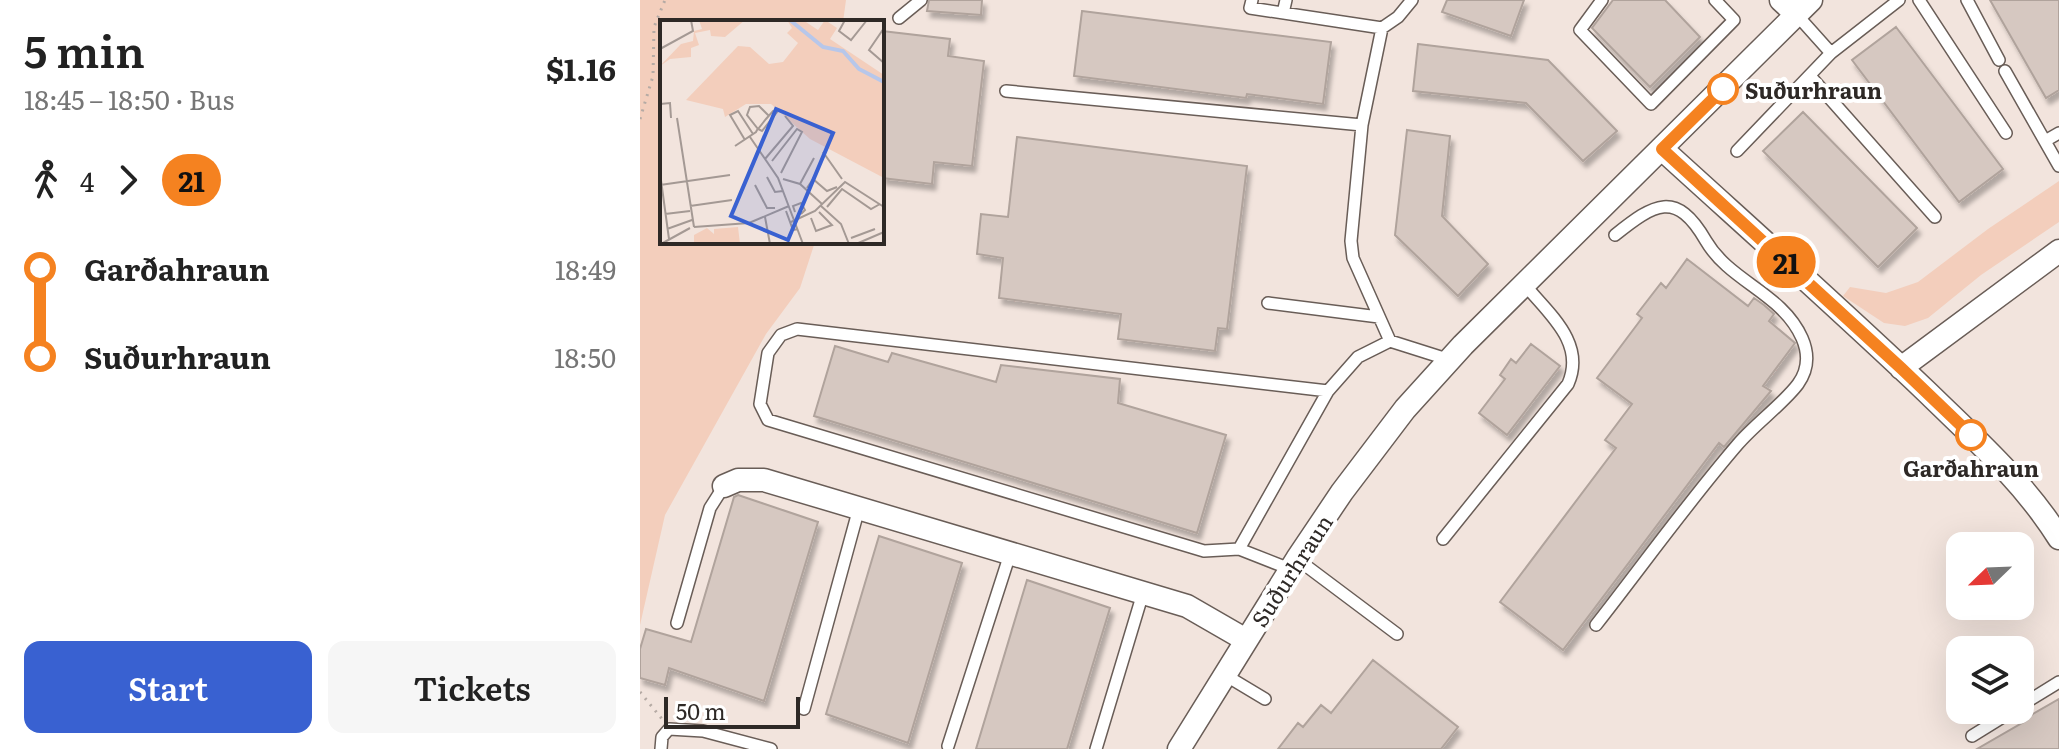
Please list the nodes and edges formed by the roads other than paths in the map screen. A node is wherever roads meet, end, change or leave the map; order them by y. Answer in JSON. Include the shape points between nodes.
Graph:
{"nodes":[{"id":1,"x":921,"y":0,"type":"edge"},
{"id":2,"x":1252,"y":0,"type":"edge"},
{"id":3,"x":1286,"y":0,"type":"edge"},
{"id":4,"x":1412,"y":0,"type":"edge"},
{"id":5,"x":1602,"y":0,"type":"edge"},
{"id":6,"x":1715,"y":0,"type":"edge"},
{"id":7,"x":1899,"y":0,"type":"edge"},
{"id":8,"x":1919,"y":0,"type":"edge"},
{"id":9,"x":1967,"y":0,"type":"edge"},
{"id":10,"x":1796,"y":5,"type":"edge"},
{"id":11,"x":1283,"y":13,"type":"junction"},
{"id":12,"x":899,"y":18,"type":"dead end"},
{"id":13,"x":1382,"y":28,"type":"junction"},
{"id":14,"x":1831,"y":53,"type":"junction"},
{"id":15,"x":1999,"y":60,"type":"dead end"},
{"id":16,"x":2005,"y":71,"type":"dead end"},
{"id":17,"x":1810,"y":76,"type":"junction"},
{"id":18,"x":1006,"y":91,"type":"dead end"},
{"id":19,"x":1362,"y":125,"type":"junction"},
{"id":20,"x":2006,"y":133,"type":"dead end"},
{"id":21,"x":2059,"y":133,"type":"edge"},
{"id":22,"x":2045,"y":141,"type":"junction"},
{"id":23,"x":1662,"y":149,"type":"junction"},
{"id":24,"x":1737,"y":151,"type":"dead end"},
{"id":25,"x":2059,"y":166,"type":"edge"},
{"id":26,"x":1935,"y":217,"type":"dead end"},
{"id":27,"x":1615,"y":235,"type":"dead end"},
{"id":28,"x":2059,"y":251,"type":"edge"},
{"id":29,"x":1525,"y":285,"type":"junction"},
{"id":30,"x":1268,"y":303,"type":"dead end"},
{"id":31,"x":1379,"y":317,"type":"junction"},
{"id":32,"x":1390,"y":341,"type":"junction"},
{"id":33,"x":1450,"y":360,"type":"junction"},
{"id":34,"x":1901,"y":368,"type":"junction"},
{"id":35,"x":1328,"y":391,"type":"junction"},
{"id":36,"x":724,"y":486,"type":"joint"},
{"id":37,"x":859,"y":508,"type":"junction"},
{"id":38,"x":2059,"y":538,"type":"edge"},
{"id":39,"x":1443,"y":539,"type":"dead end"},
{"id":40,"x":1239,"y":549,"type":"junction"},
{"id":41,"x":1010,"y":554,"type":"junction"},
{"id":42,"x":1294,"y":564,"type":"junction"},
{"id":43,"x":1143,"y":593,"type":"junction"},
{"id":44,"x":677,"y":623,"type":"dead end"},
{"id":45,"x":1596,"y":625,"type":"dead end"},
{"id":46,"x":1397,"y":634,"type":"dead end"},
{"id":47,"x":1246,"y":640,"type":"junction"},
{"id":48,"x":1225,"y":675,"type":"junction"},
{"id":49,"x":2059,"y":682,"type":"edge"},
{"id":50,"x":2034,"y":697,"type":"edge"},
{"id":51,"x":1265,"y":699,"type":"dead end"},
{"id":52,"x":804,"y":709,"type":"dead end"},
{"id":53,"x":1991,"y":724,"type":"edge"},
{"id":54,"x":1972,"y":736,"type":"dead end"},
{"id":55,"x":948,"y":746,"type":"dead end"},
{"id":56,"x":661,"y":749,"type":"edge"},
{"id":57,"x":771,"y":749,"type":"edge"},
{"id":58,"x":1096,"y":749,"type":"edge"},
{"id":59,"x":1179,"y":749,"type":"edge"}],
"edges":[{"from":1,"to":12,"type":"lane"},
{"from":2,"to":11,"type":"lane","via":[[1250,8]]},
{"from":3,"to":11,"type":"lane"},
{"from":4,"to":13,"type":"lane"},
{"from":5,"to":6,"type":"lane","via":[[1580,30],[1651,104],[1734,20]]},
{"from":7,"to":14,"type":"lane"},
{"from":8,"to":20,"type":"lane"},
{"from":9,"to":15,"type":"lane"},
{"from":10,"to":14,"type":"lane"},
{"from":10,"to":23,"type":"street","name":"Suðurhraun"},
{"from":11,"to":13,"type":"lane"},
{"from":13,"to":19,"type":"lane"},
{"from":14,"to":17,"type":"lane"},
{"from":16,"to":22,"type":"lane"},
{"from":17,"to":24,"type":"lane"},
{"from":17,"to":26,"type":"lane"},
{"from":18,"to":19,"type":"lane"},
{"from":19,"to":31,"type":"lane","via":[[1351,241],[1353,258]]},
{"from":21,"to":22,"type":"lane"},
{"from":22,"to":25,"type":"lane"},
{"from":23,"to":29,"type":"street","name":"Suðurhraun"},
{"from":23,"to":34,"type":"street"},
{"from":27,"to":45,"type":"lane","via":[[1660,207],[1685,213],[1716,258],[1787,314],[1803,340],[1807,365],[1798,383],[1738,443]]},
{"from":28,"to":34,"type":"street"},
{"from":29,"to":33,"type":"street","name":"Suðurhraun"},
{"from":29,"to":39,"type":"lane","via":[[1568,338],[1574,355],[1572,375]]},
{"from":30,"to":31,"type":"lane"},
{"from":31,"to":32,"type":"lane"},
{"from":32,"to":33,"type":"lane"},
{"from":32,"to":35,"type":"lane","via":[[1358,357]]},
{"from":33,"to":42,"type":"street","name":"Suðurhraun","via":[[1375,448]]},
{"from":34,"to":38,"type":"street","via":[[2001,463]]},
{"from":35,"to":40,"type":"lane"},
{"from":35,"to":40,"type":"lane","via":[[797,329],[781,335],[768,353],[760,404],[768,420],[1204,551]]},
{"from":36,"to":37,"type":"street","name":"Suðurhraun","via":[[764,480]]},
{"from":36,"to":44,"type":"lane","via":[[710,508]]},
{"from":37,"to":41,"type":"street","name":"Suðurhraun"},
{"from":37,"to":52,"type":"lane"},
{"from":40,"to":42,"type":"lane"},
{"from":41,"to":43,"type":"street","name":"Suðurhraun"},
{"from":41,"to":55,"type":"lane"},
{"from":42,"to":46,"type":"lane"},
{"from":42,"to":47,"type":"street","name":"Suðurhraun"},
{"from":43,"to":47,"type":"street","name":"Suðurhraun","via":[[1187,606]]},
{"from":43,"to":58,"type":"lane"},
{"from":47,"to":48,"type":"street","name":"Suðurhraun"},
{"from":48,"to":51,"type":"lane"},
{"from":48,"to":59,"type":"street","name":"Suðurhraun"},
{"from":49,"to":50,"type":"lane"},
{"from":53,"to":54,"type":"lane"},
{"from":56,"to":57,"type":"lane","via":[[669,729],[703,731]]}]}
